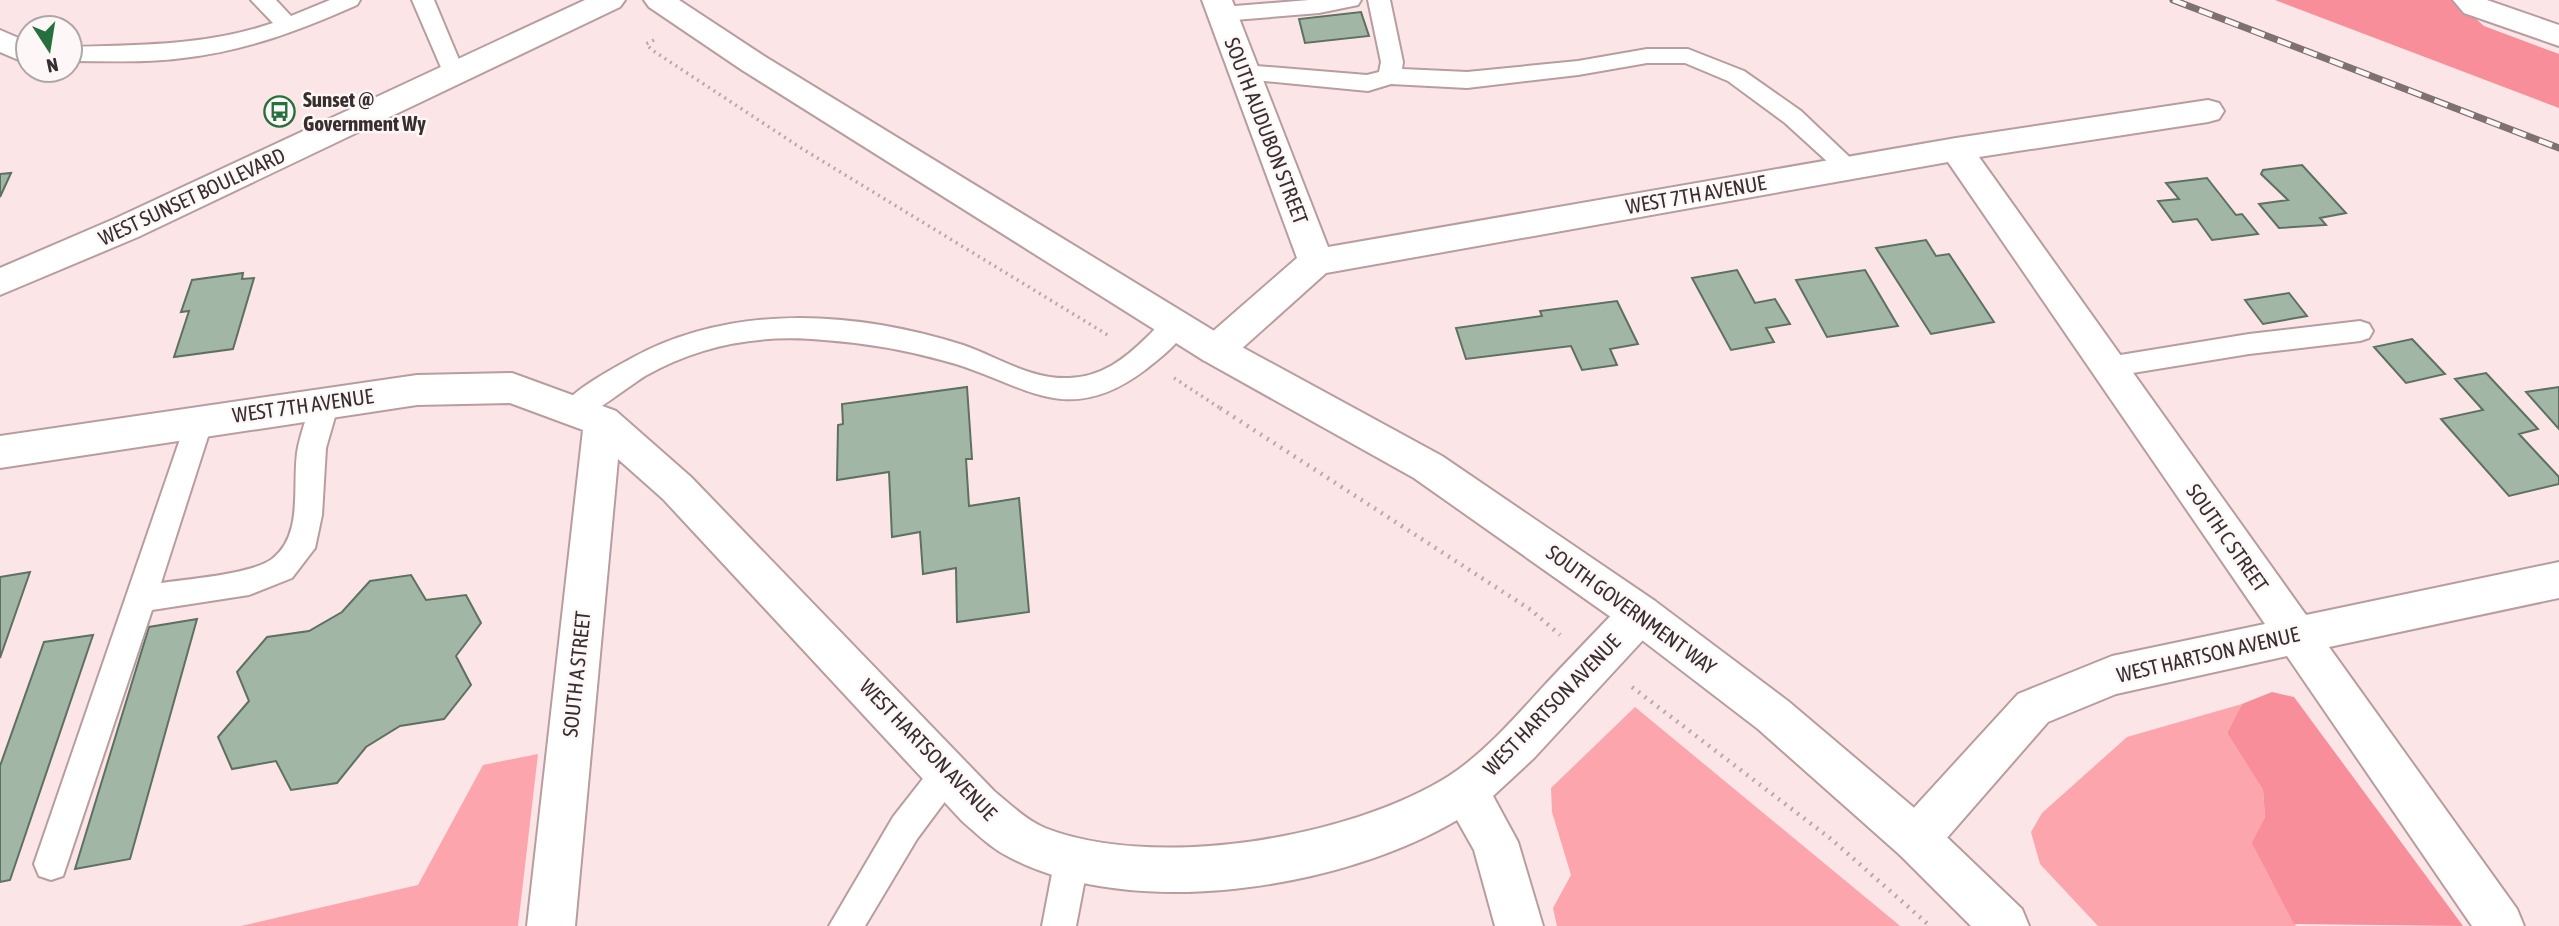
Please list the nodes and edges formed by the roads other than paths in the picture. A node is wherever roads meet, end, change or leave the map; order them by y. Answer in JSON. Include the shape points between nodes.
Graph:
{"nodes":[{"id":1,"x":262,"y":0,"type":"edge"},
{"id":2,"x":349,"y":0,"type":"edge"},
{"id":3,"x":423,"y":0,"type":"edge"},
{"id":4,"x":610,"y":0,"type":"edge"},
{"id":5,"x":659,"y":0,"type":"edge"},
{"id":6,"x":1350,"y":0,"type":"edge"},
{"id":7,"x":1379,"y":0,"type":"edge"},
{"id":8,"x":2471,"y":3,"type":"edge"},
{"id":9,"x":1219,"y":7,"type":"edge"},
{"id":10,"x":287,"y":27,"type":"junction"},
{"id":11,"x":2559,"y":36,"type":"edge"},
{"id":12,"x":84,"y":54,"type":"edge"},
{"id":13,"x":1244,"y":72,"type":"junction"},
{"id":14,"x":454,"y":74,"type":"junction"},
{"id":15,"x":1390,"y":76,"type":"junction"},
{"id":16,"x":2208,"y":111,"type":"dead end"},
{"id":17,"x":1956,"y":149,"type":"junction"},
{"id":18,"x":1849,"y":168,"type":"junction"},
{"id":19,"x":1316,"y":262,"type":"junction"},
{"id":20,"x":0,"y":282,"type":"edge"},
{"id":21,"x":1176,"y":325,"type":"junction"},
{"id":22,"x":2360,"y":331,"type":"dead end"},
{"id":23,"x":1216,"y":350,"type":"junction"},
{"id":24,"x":2108,"y":367,"type":"junction"},
{"id":25,"x":325,"y":403,"type":"junction"},
{"id":26,"x":588,"y":416,"type":"junction"},
{"id":27,"x":199,"y":421,"type":"junction"},
{"id":28,"x":0,"y":452,"type":"edge"},
{"id":29,"x":2559,"y":580,"type":"edge"},
{"id":30,"x":141,"y":599,"type":"junction"},
{"id":31,"x":1640,"y":614,"type":"junction"},
{"id":32,"x":2294,"y":635,"type":"junction"},
{"id":33,"x":947,"y":773,"type":"junction"},
{"id":34,"x":1465,"y":791,"type":"junction"},
{"id":35,"x":1916,"y":839,"type":"junction"},
{"id":36,"x":1072,"y":859,"type":"junction"},
{"id":37,"x":51,"y":864,"type":"dead end"},
{"id":38,"x":551,"y":926,"type":"edge"},
{"id":39,"x":846,"y":926,"type":"edge"},
{"id":40,"x":1059,"y":926,"type":"edge"},
{"id":41,"x":1519,"y":926,"type":"edge"},
{"id":42,"x":2006,"y":926,"type":"edge"},
{"id":43,"x":2500,"y":926,"type":"edge"}],
"edges":[{"from":1,"to":10,"type":"lane"},
{"from":2,"to":10,"type":"lane"},
{"from":3,"to":14,"type":"lane"},
{"from":4,"to":14,"type":"street","name":"WEST SUNSET BOULEVARD"},
{"from":5,"to":21,"type":"street","name":"SOUTH GOVERNMENT WAY"},
{"from":6,"to":9,"type":"lane","via":[[1319,6]]},
{"from":7,"to":15,"type":"lane","via":[[1392,62]]},
{"from":8,"to":11,"type":"street"},
{"from":9,"to":13,"type":"street","name":"SOUTH AUDUBON STREET"},
{"from":10,"to":12,"type":"lane","via":[[182,51]]},
{"from":13,"to":15,"type":"lane","via":[[1368,83]]},
{"from":13,"to":19,"type":"street","name":"SOUTH AUDUBON STREET"},
{"from":14,"to":20,"type":"street","name":"WEST SUNSET BOULEVARD"},
{"from":15,"to":18,"type":"lane","via":[[1467,80],[1647,56],[1688,56],[1735,76],[1793,117]]},
{"from":16,"to":17,"type":"street","name":"WEST 7TH AVENUE"},
{"from":17,"to":18,"type":"street","name":"WEST 7TH AVENUE"},
{"from":17,"to":24,"type":"street","name":"SOUTH C STREET"},
{"from":18,"to":19,"type":"street","name":"WEST 7TH AVENUE"},
{"from":19,"to":23,"type":"street"},
{"from":21,"to":23,"type":"street","name":"SOUTH GOVERNMENT WAY"},
{"from":21,"to":26,"type":"lane","via":[[1144,358],[1112,380],[1066,389],[1011,377],[984,362],[944,350],[847,331],[726,333],[677,348],[612,382]]},
{"from":22,"to":24,"type":"lane"},
{"from":23,"to":31,"type":"street","name":"SOUTH GOVERNMENT WAY","via":[[1428,467]]},
{"from":24,"to":32,"type":"street","name":"SOUTH C STREET"},
{"from":25,"to":26,"type":"street","name":"WEST 7TH AVENUE","via":[[417,390],[512,388]]},
{"from":25,"to":27,"type":"street","name":"WEST 7TH AVENUE"},
{"from":25,"to":30,"type":"lane","via":[[312,449],[308,515],[300,548],[282,569],[249,582]]},
{"from":26,"to":33,"type":"street","name":"WEST HARTSON AVENUE","via":[[677,488]]},
{"from":26,"to":38,"type":"street","name":"SOUTH A STREET"},
{"from":27,"to":28,"type":"street","name":"WEST 7TH AVENUE"},
{"from":27,"to":30,"type":"lane"},
{"from":29,"to":32,"type":"street","name":"WEST HARTSON AVENUE"},
{"from":30,"to":37,"type":"lane"},
{"from":31,"to":34,"type":"street","name":"WEST HARTSON AVENUE","via":[[1516,748]]},
{"from":31,"to":35,"type":"street","name":"SOUTH GOVERNMENT WAY","via":[[1773,715]]},
{"from":32,"to":35,"type":"street","name":"WEST HARTSON AVENUE","via":[[2112,675],[2033,708]]},
{"from":32,"to":43,"type":"street","name":"SOUTH C STREET"},
{"from":33,"to":36,"type":"street","name":"WEST HARTSON AVENUE","via":[[978,806],[1027,843]]},
{"from":33,"to":39,"type":"lane","via":[[905,828]]},
{"from":34,"to":36,"type":"street","name":"WEST HARTSON AVENUE","via":[[1432,811],[1367,835],[1241,864],[1178,870],[1121,868]]},
{"from":34,"to":41,"type":"street","via":[[1495,842]]},
{"from":35,"to":42,"type":"street","name":"SOUTH GOVERNMENT WAY"},
{"from":36,"to":40,"type":"lane"}]}
